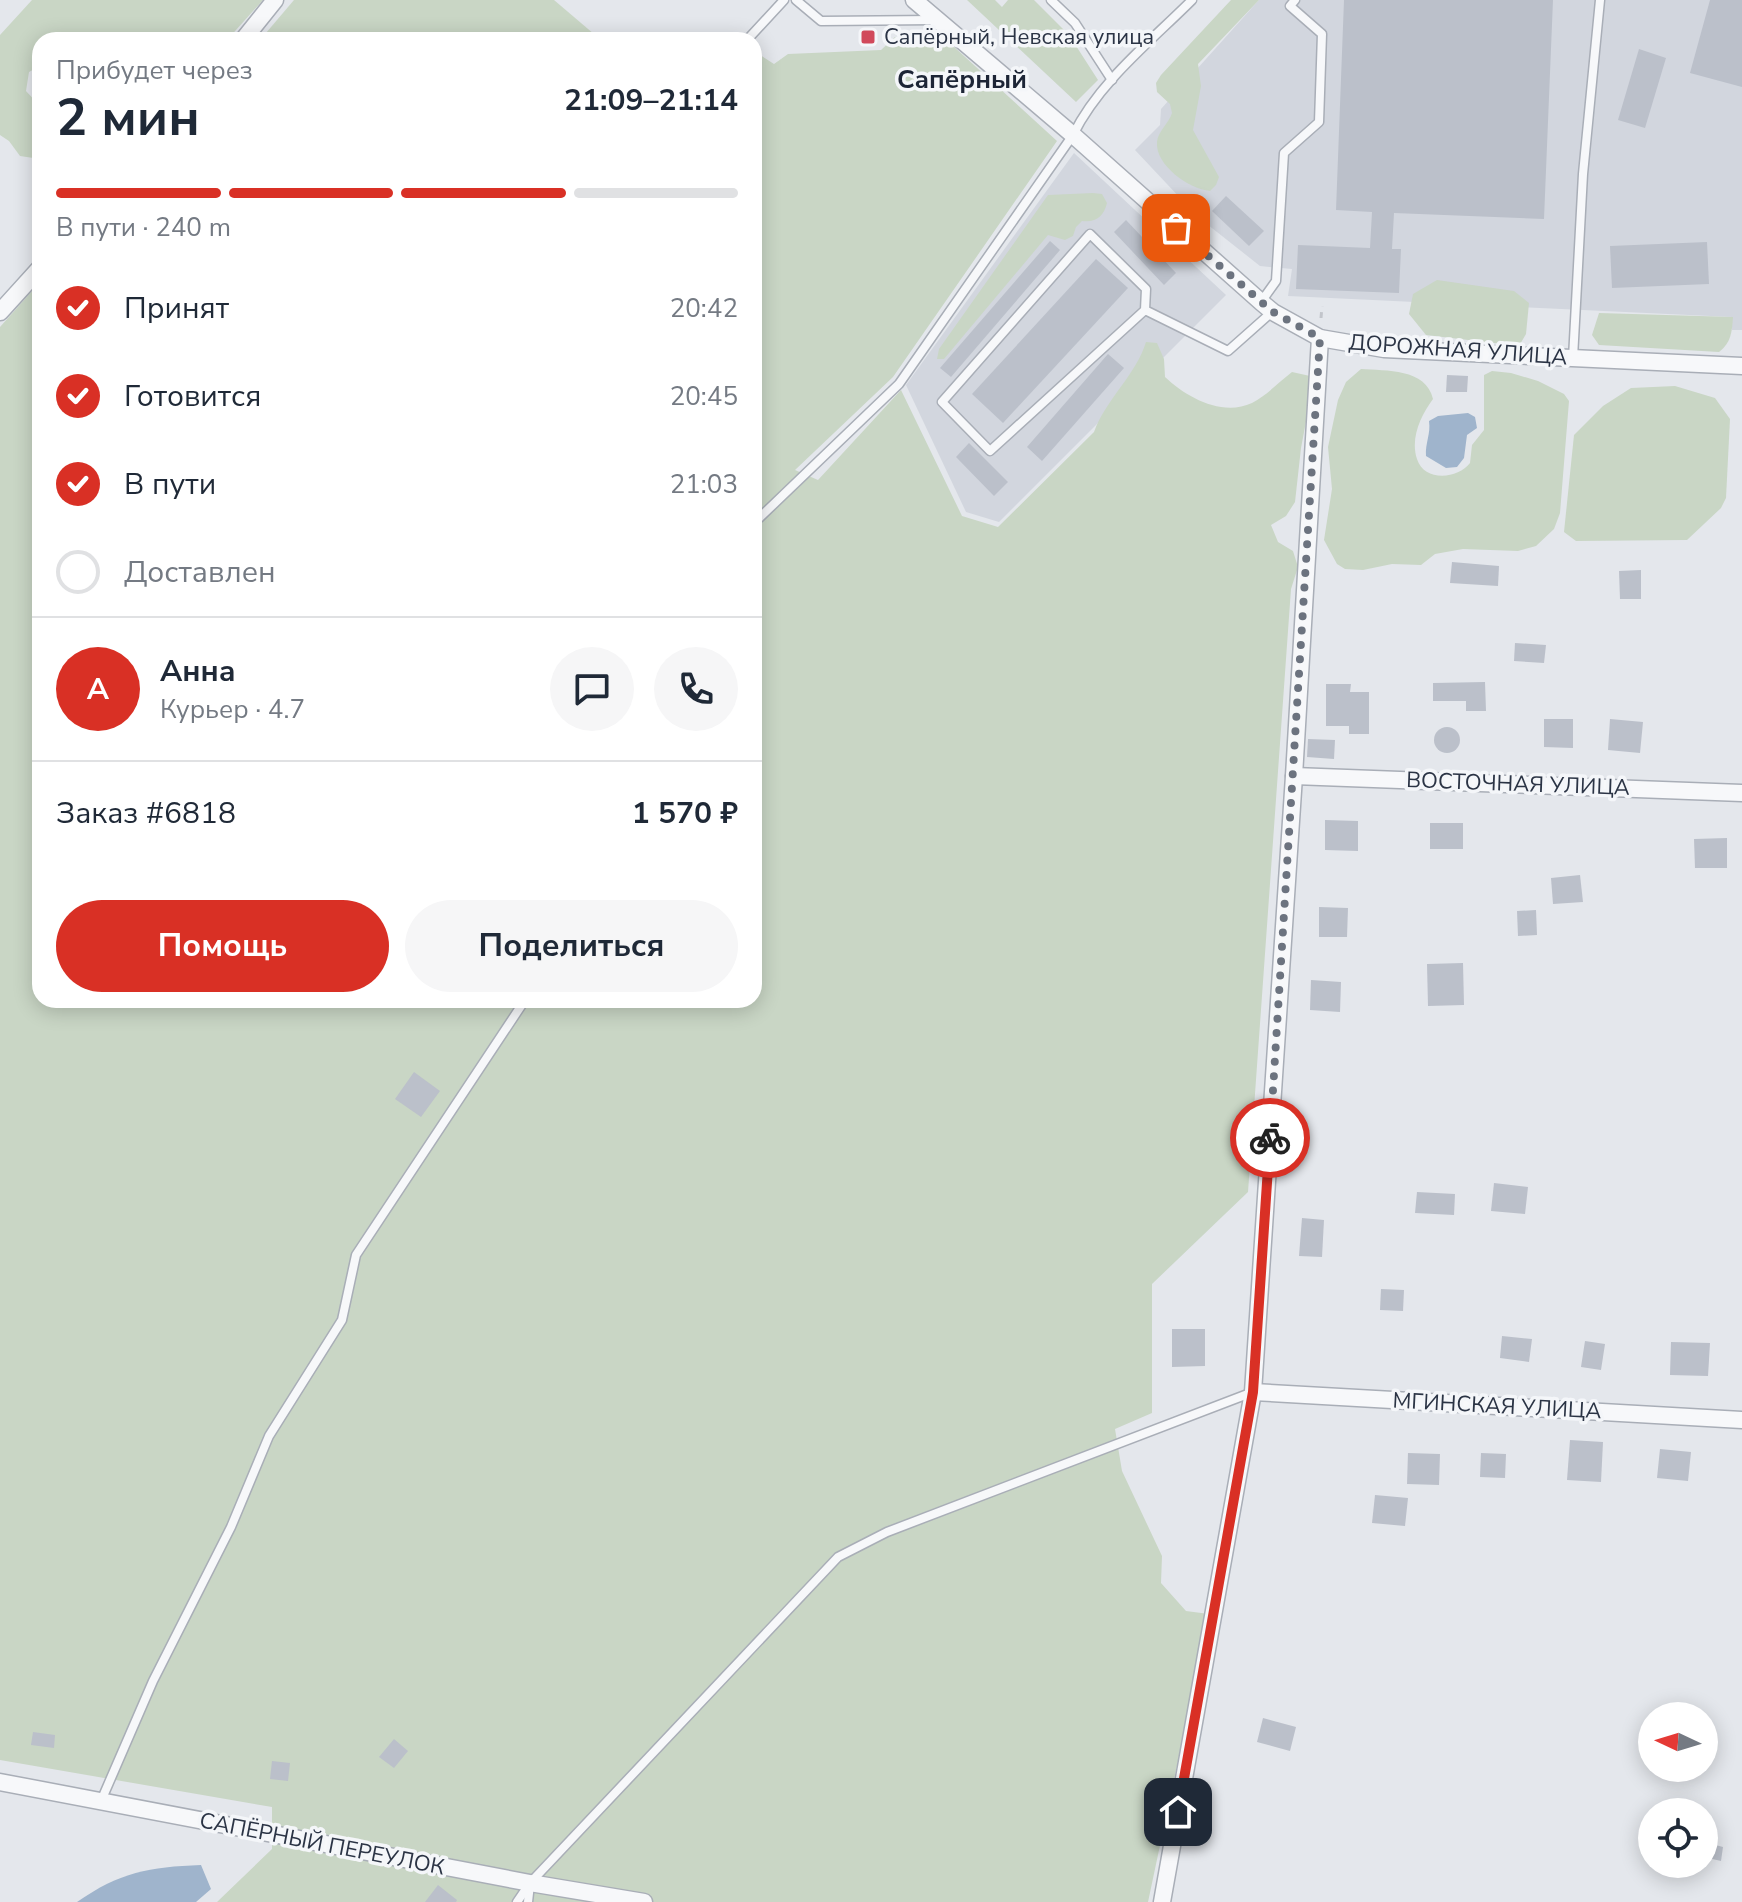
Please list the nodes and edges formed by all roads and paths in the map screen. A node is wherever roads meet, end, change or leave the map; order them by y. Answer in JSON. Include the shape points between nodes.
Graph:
{"nodes":[{"id":1,"x":275,"y":0,"type":"edge"},
{"id":2,"x":784,"y":0,"type":"edge"},
{"id":3,"x":796,"y":0,"type":"edge"},
{"id":4,"x":914,"y":0,"type":"edge"},
{"id":5,"x":1051,"y":0,"type":"edge"},
{"id":6,"x":1192,"y":0,"type":"edge"},
{"id":7,"x":1295,"y":0,"type":"edge"},
{"id":8,"x":1600,"y":0,"type":"edge"},
{"id":9,"x":936,"y":20,"type":"junction"},
{"id":10,"x":249,"y":32,"type":"edge"},
{"id":11,"x":754,"y":32,"type":"edge"},
{"id":12,"x":1112,"y":80,"type":"junction"},
{"id":13,"x":1073,"y":135,"type":"junction"},
{"id":14,"x":32,"y":277,"type":"edge"},
{"id":15,"x":1267,"y":307,"type":"junction"},
{"id":16,"x":1145,"y":310,"type":"junction"},
{"id":17,"x":0,"y":312,"type":"edge"},
{"id":18,"x":1320,"y":338,"type":"junction"},
{"id":19,"x":1573,"y":358,"type":"junction"},
{"id":20,"x":1742,"y":366,"type":"edge"},
{"id":21,"x":762,"y":515,"type":"edge"},
{"id":22,"x":1294,"y":776,"type":"junction"},
{"id":23,"x":1742,"y":793,"type":"edge"},
{"id":24,"x":520,"y":1008,"type":"edge"},
{"id":25,"x":1253,"y":1392,"type":"junction"},
{"id":26,"x":1742,"y":1420,"type":"edge"},
{"id":27,"x":0,"y":1782,"type":"edge"},
{"id":28,"x":101,"y":1802,"type":"junction"},
{"id":29,"x":530,"y":1883,"type":"junction"},
{"id":30,"x":517,"y":1902,"type":"edge"},
{"id":31,"x":528,"y":1902,"type":"edge"},
{"id":32,"x":644,"y":1902,"type":"edge"},
{"id":33,"x":1162,"y":1902,"type":"edge"}],
"edges":[{"from":1,"to":10,"type":"street"},
{"from":2,"to":11,"type":"lane"},
{"from":3,"to":9,"type":"lane","via":[[821,21]]},
{"from":4,"to":9,"type":"street","name":"ДОРОЖНАЯ УЛИЦА"},
{"from":5,"to":12,"type":"lane","via":[[1075,23]]},
{"from":6,"to":12,"type":"lane"},
{"from":7,"to":15,"type":"lane","via":[[1290,6],[1322,34],[1319,122],[1284,153],[1276,281]]},
{"from":8,"to":19,"type":"lane"},
{"from":9,"to":13,"type":"street","name":"ДОРОЖНАЯ УЛИЦА"},
{"from":12,"to":13,"type":"lane"},
{"from":13,"to":15,"type":"street","name":"ДОРОЖНАЯ УЛИЦА"},
{"from":13,"to":21,"type":"lane","via":[[899,384]]},
{"from":14,"to":17,"type":"street"},
{"from":15,"to":16,"type":"lane","via":[[1228,351]]},
{"from":15,"to":18,"type":"street","name":"ДОРОЖНАЯ УЛИЦА"},
{"from":16,"to":16,"type":"lane","via":[[990,451],[942,402],[1090,234],[1146,289]]},
{"from":18,"to":19,"type":"street","name":"ДОРОЖНАЯ УЛИЦА","via":[[1384,349]]},
{"from":18,"to":22,"type":"street"},
{"from":19,"to":20,"type":"street","name":"ДОРОЖНАЯ УЛИЦА"},
{"from":22,"to":23,"type":"street","name":"ВОСТОЧНАЯ УЛИЦА"},
{"from":22,"to":25,"type":"street"},
{"from":24,"to":28,"type":"lane","via":[[356,1255],[342,1320],[269,1436]]},
{"from":25,"to":26,"type":"street","name":"МГИНСКАЯ УЛИЦА"},
{"from":25,"to":29,"type":"lane","via":[[887,1532],[838,1557]]},
{"from":25,"to":33,"type":"street"},
{"from":27,"to":28,"type":"street","name":"САПЁРНЫЙ ПЕРЕУЛОК"},
{"from":28,"to":29,"type":"street","name":"САПЁРНЫЙ ПЕРЕУЛОК"},
{"from":29,"to":30,"type":"lane"},
{"from":29,"to":31,"type":"lane"},
{"from":29,"to":32,"type":"street","name":"САПЁРНЫЙ ПЕРЕУЛОК"}]}
